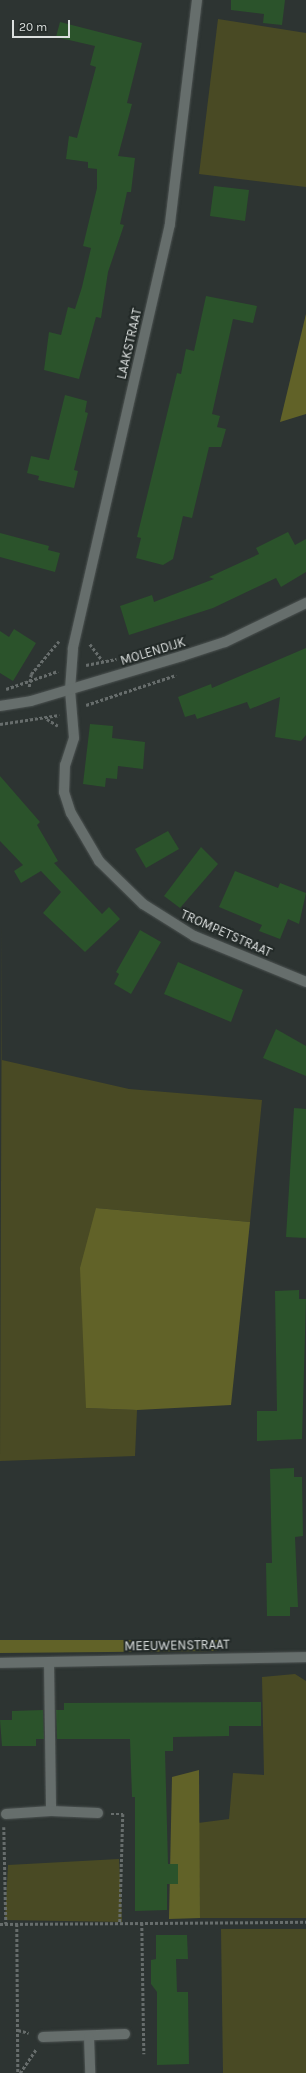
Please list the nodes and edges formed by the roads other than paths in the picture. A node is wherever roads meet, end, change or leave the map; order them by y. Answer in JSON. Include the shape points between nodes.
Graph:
{"nodes":[{"id":1,"x":197,"y":0,"type":"edge"},
{"id":2,"x":306,"y":603,"type":"edge"},
{"id":3,"x":70,"y":690,"type":"junction"},
{"id":4,"x":0,"y":706,"type":"edge"},
{"id":5,"x":306,"y":982,"type":"edge"},
{"id":6,"x":306,"y":1657,"type":"edge"},
{"id":7,"x":0,"y":1662,"type":"edge"},
{"id":8,"x":49,"y":1662,"type":"junction"},
{"id":9,"x":51,"y":1811,"type":"junction"},
{"id":10,"x":6,"y":1814,"type":"road end"},
{"id":11,"x":98,"y":1814,"type":"road end"},
{"id":12,"x":125,"y":2034,"type":"dead end"},
{"id":13,"x":89,"y":2036,"type":"junction"},
{"id":14,"x":43,"y":2037,"type":"dead end"},
{"id":15,"x":90,"y":2073,"type":"edge"}],
"edges":[{"from":1,"to":3,"type":"street","name":"LAAKSTRAAT","via":[[170,224],[71,668]]},
{"from":2,"to":3,"type":"street","name":"MOLENDIJK","via":[[225,642]]},
{"from":3,"to":4,"type":"street","name":"MOLENDIJK"},
{"from":3,"to":5,"type":"street","name":"TROMPETSTRAAT","via":[[74,738],[65,765],[64,792],[78,825],[100,861],[143,904],[168,922]]},
{"from":6,"to":8,"type":"street","name":"MEEUWENSTRAAT"},
{"from":7,"to":8,"type":"street","name":"MEEUWENSTRAAT"},
{"from":8,"to":9,"type":"street"},
{"from":9,"to":10,"type":"street"},
{"from":9,"to":11,"type":"street"},
{"from":12,"to":13,"type":"street"},
{"from":13,"to":14,"type":"street"},
{"from":13,"to":15,"type":"street"}]}
